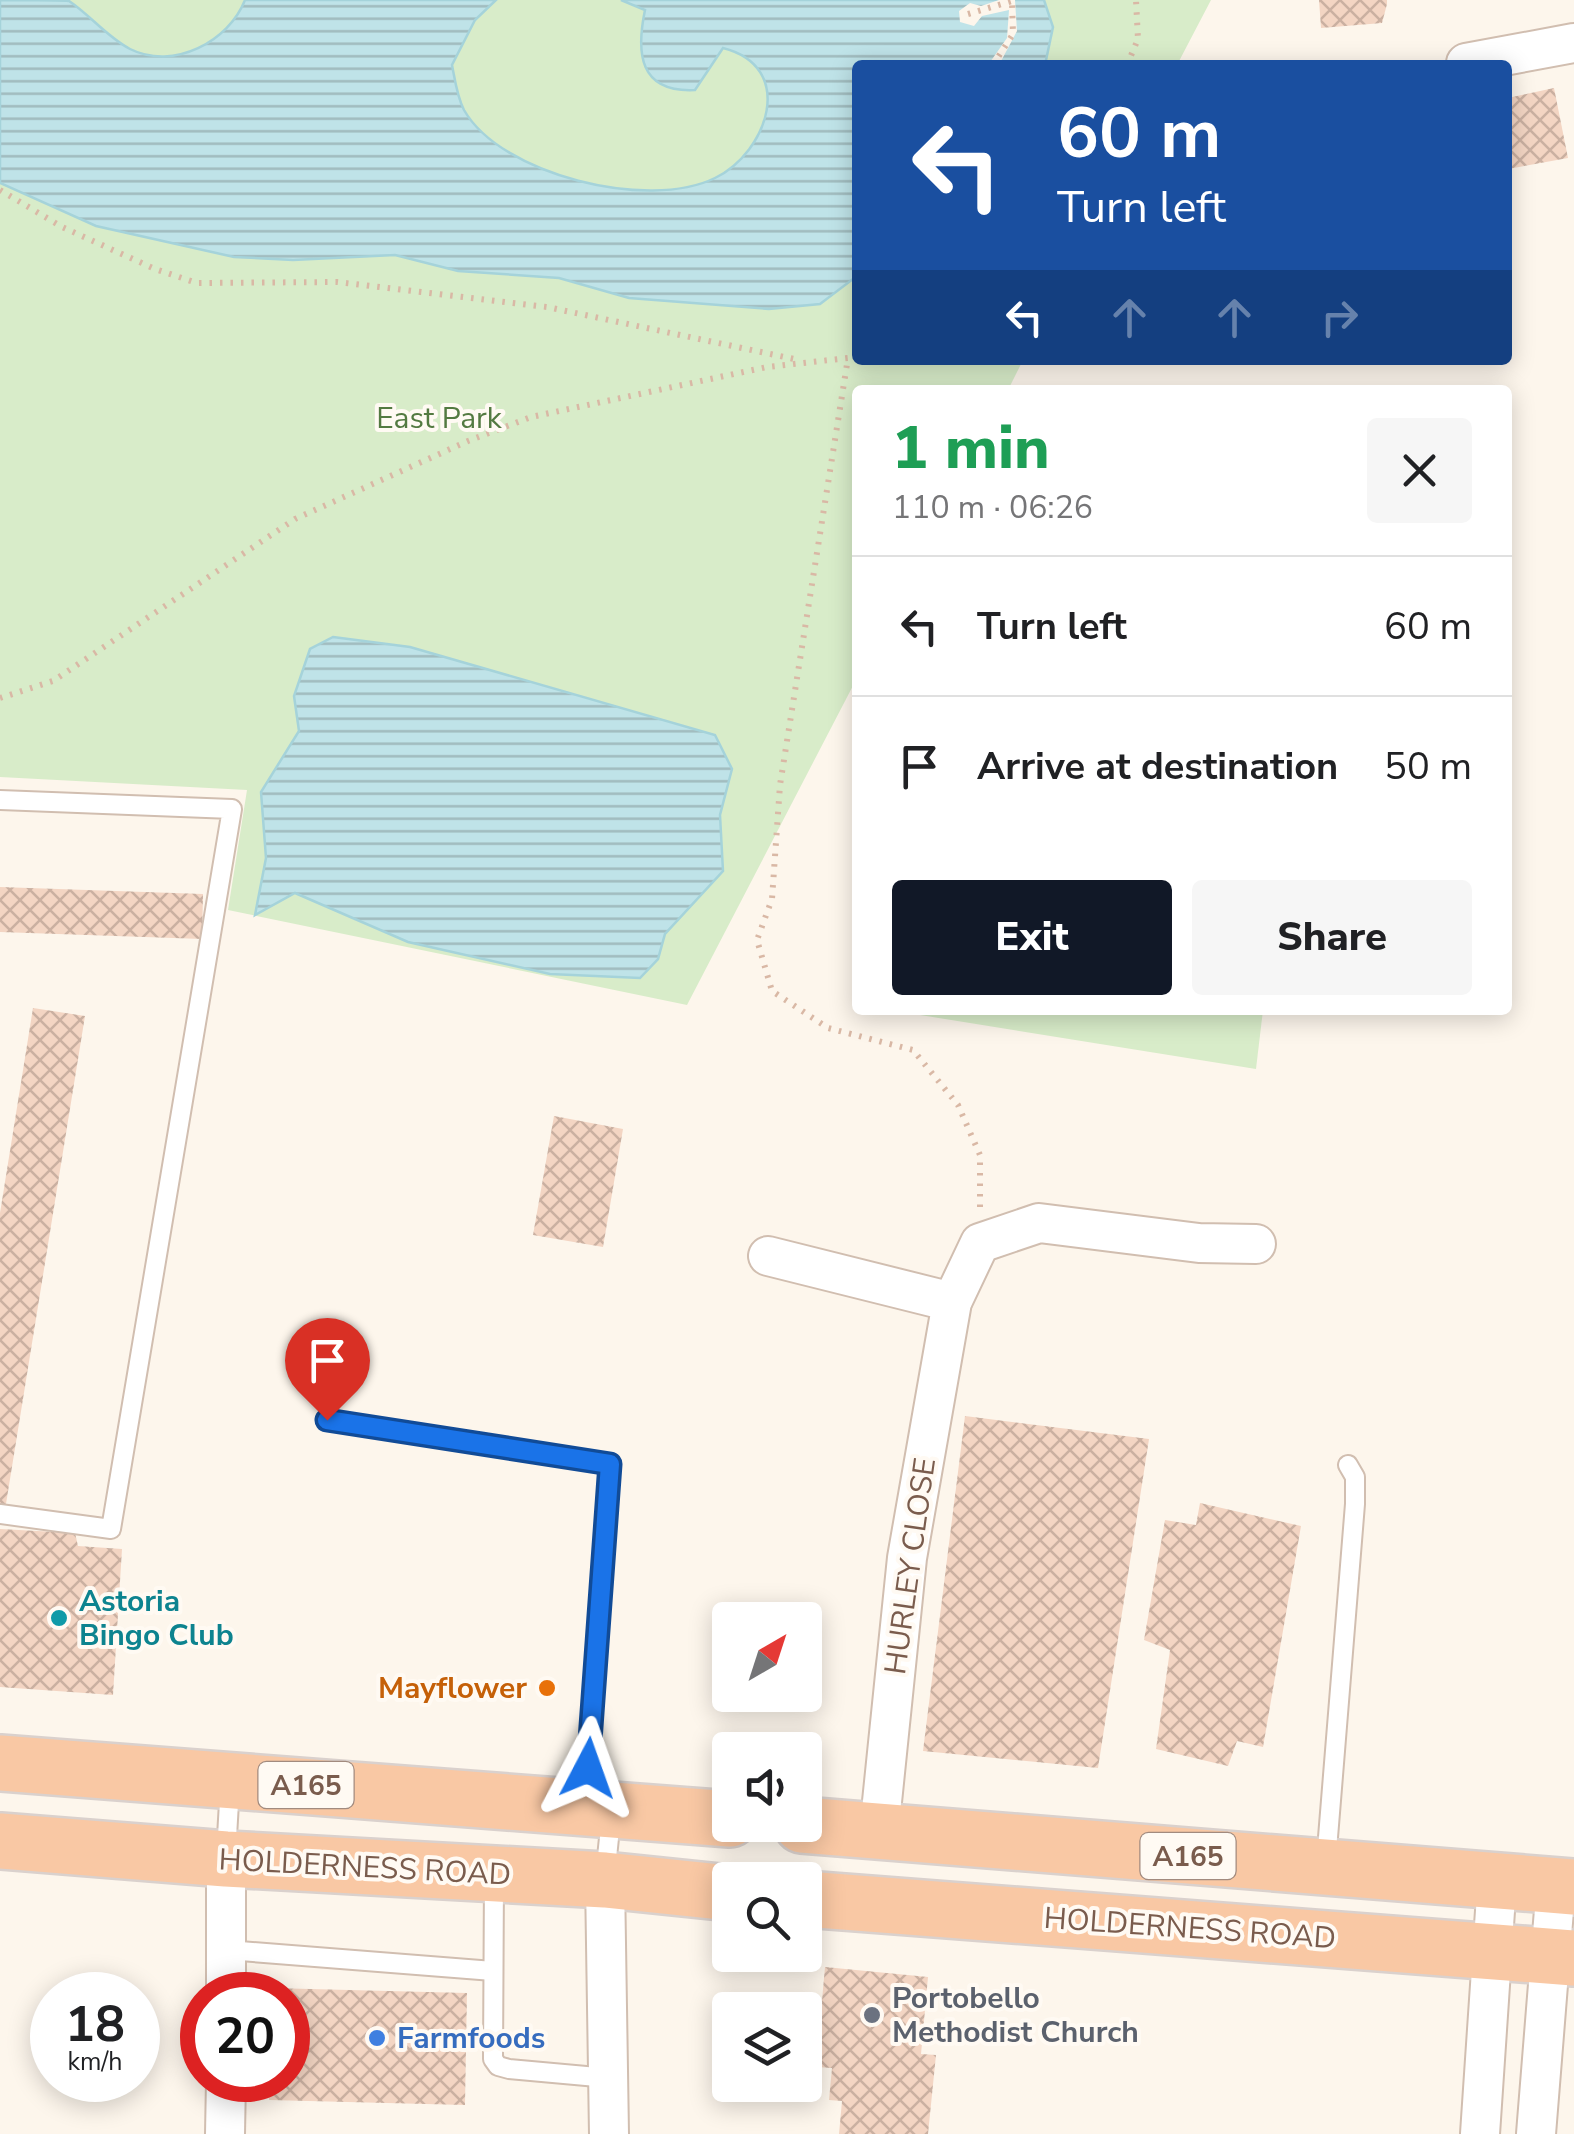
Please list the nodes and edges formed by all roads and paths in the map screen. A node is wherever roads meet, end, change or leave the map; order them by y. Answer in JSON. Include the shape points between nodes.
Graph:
{"nodes":[{"id":1,"x":1136,"y":0,"type":"edge"},
{"id":2,"x":1012,"y":1,"type":"edge"},
{"id":3,"x":968,"y":14,"type":"dead end"},
{"id":4,"x":1574,"y":43,"type":"edge"},
{"id":5,"x":996,"y":60,"type":"edge"},
{"id":6,"x":1130,"y":60,"type":"edge"},
{"id":7,"x":1482,"y":60,"type":"edge"},
{"id":8,"x":0,"y":190,"type":"edge"},
{"id":9,"x":852,"y":355,"type":"edge"},
{"id":10,"x":848,"y":358,"type":"junction"},
{"id":11,"x":0,"y":698,"type":"edge"},
{"id":12,"x":0,"y":800,"type":"edge"},
{"id":13,"x":980,"y":1243,"type":"junction"},
{"id":14,"x":1256,"y":1244,"type":"dead end"},
{"id":15,"x":768,"y":1256,"type":"dead end"},
{"id":16,"x":952,"y":1302,"type":"junction"},
{"id":17,"x":327,"y":1420,"type":"dead end"},
{"id":18,"x":1348,"y":1466,"type":"dead end"},
{"id":19,"x":0,"y":1514,"type":"edge"},
{"id":20,"x":0,"y":1763,"type":"edge"},
{"id":21,"x":230,"y":1779,"type":"junction"},
{"id":22,"x":599,"y":1807,"type":"junction"},
{"id":23,"x":712,"y":1817,"type":"edge"},
{"id":24,"x":822,"y":1827,"type":"edge"},
{"id":25,"x":879,"y":1832,"type":"junction"},
{"id":26,"x":0,"y":1841,"type":"edge"},
{"id":27,"x":226,"y":1860,"type":"junction"},
{"id":28,"x":1325,"y":1867,"type":"junction"},
{"id":29,"x":494,"y":1874,"type":"junction"},
{"id":30,"x":605,"y":1880,"type":"junction"},
{"id":31,"x":1497,"y":1880,"type":"junction"},
{"id":32,"x":1565,"y":1886,"type":"edge"},
{"id":33,"x":712,"y":1891,"type":"edge"},
{"id":34,"x":822,"y":1900,"type":"edge"},
{"id":35,"x":227,"y":1950,"type":"junction"},
{"id":36,"x":1490,"y":1950,"type":"junction"},
{"id":37,"x":1561,"y":1957,"type":"edge"},
{"id":38,"x":227,"y":1972,"type":"edge"},
{"id":39,"x":493,"y":1972,"type":"junction"},
{"id":40,"x":608,"y":2078,"type":"junction"},
{"id":41,"x":226,"y":2102,"type":"edge"},
{"id":42,"x":226,"y":2134,"type":"edge"},
{"id":43,"x":609,"y":2134,"type":"edge"},
{"id":44,"x":1480,"y":2134,"type":"edge"},
{"id":45,"x":1536,"y":2134,"type":"edge"}],
"edges":[{"from":1,"to":6,"type":"path","via":[[1138,39]]},
{"from":2,"to":3,"type":"path"},
{"from":2,"to":5,"type":"path","via":[[1013,34]]},
{"from":4,"to":7,"type":"street"},
{"from":8,"to":10,"type":"path","via":[[62,227],[197,283],[338,282],[547,307],[798,360]]},
{"from":9,"to":10,"type":"path"},
{"from":10,"to":11,"type":"path","via":[[767,367],[531,418],[468,440],[307,512],[54,681]]},
{"from":10,"to":13,"type":"path","via":[[780,785],[772,899],[757,940],[772,992],[828,1028],[913,1050],[958,1104],[980,1155]]},
{"from":12,"to":19,"type":"lane","via":[[232,809],[111,1528]]},
{"from":13,"to":14,"type":"street","via":[[1039,1223]]},
{"from":13,"to":16,"type":"street","name":"HURLEY CLOSE"},
{"from":15,"to":16,"type":"street"},
{"from":16,"to":25,"type":"street","name":"HURLEY CLOSE","via":[[906,1558]]},
{"from":17,"to":22,"type":"lane","via":[[610,1464]]},
{"from":18,"to":28,"type":"lane","via":[[1355,1504]]},
{"from":20,"to":21,"type":"highway","number":"A165"},
{"from":21,"to":22,"type":"highway","number":"A165"},
{"from":21,"to":27,"type":"lane"},
{"from":22,"to":23,"type":"highway","number":"A165"},
{"from":22,"to":30,"type":"lane"},
{"from":24,"to":25,"type":"highway","number":"A165"},
{"from":25,"to":28,"type":"highway","number":"A165"},
{"from":26,"to":27,"type":"highway","name":"HOLDERNESS ROAD"},
{"from":27,"to":29,"type":"highway","name":"HOLDERNESS ROAD"},
{"from":27,"to":35,"type":"street"},
{"from":28,"to":31,"type":"highway","number":"A165"},
{"from":29,"to":30,"type":"highway","name":"HOLDERNESS ROAD"},
{"from":29,"to":39,"type":"lane"},
{"from":30,"to":33,"type":"highway","name":"HOLDERNESS ROAD"},
{"from":30,"to":40,"type":"street"},
{"from":31,"to":32,"type":"highway","number":"A165"},
{"from":31,"to":36,"type":"street"},
{"from":32,"to":37,"type":"street"},
{"from":34,"to":36,"type":"highway","name":"HOLDERNESS ROAD","number":"A165"},
{"from":35,"to":38,"type":"street"},
{"from":35,"to":39,"type":"lane"},
{"from":36,"to":37,"type":"highway","name":"HOLDERNESS ROAD","number":"A165"},
{"from":36,"to":44,"type":"street"},
{"from":37,"to":45,"type":"street"},
{"from":39,"to":40,"type":"lane","via":[[498,2066]]},
{"from":40,"to":43,"type":"street"},
{"from":41,"to":42,"type":"street"}]}
